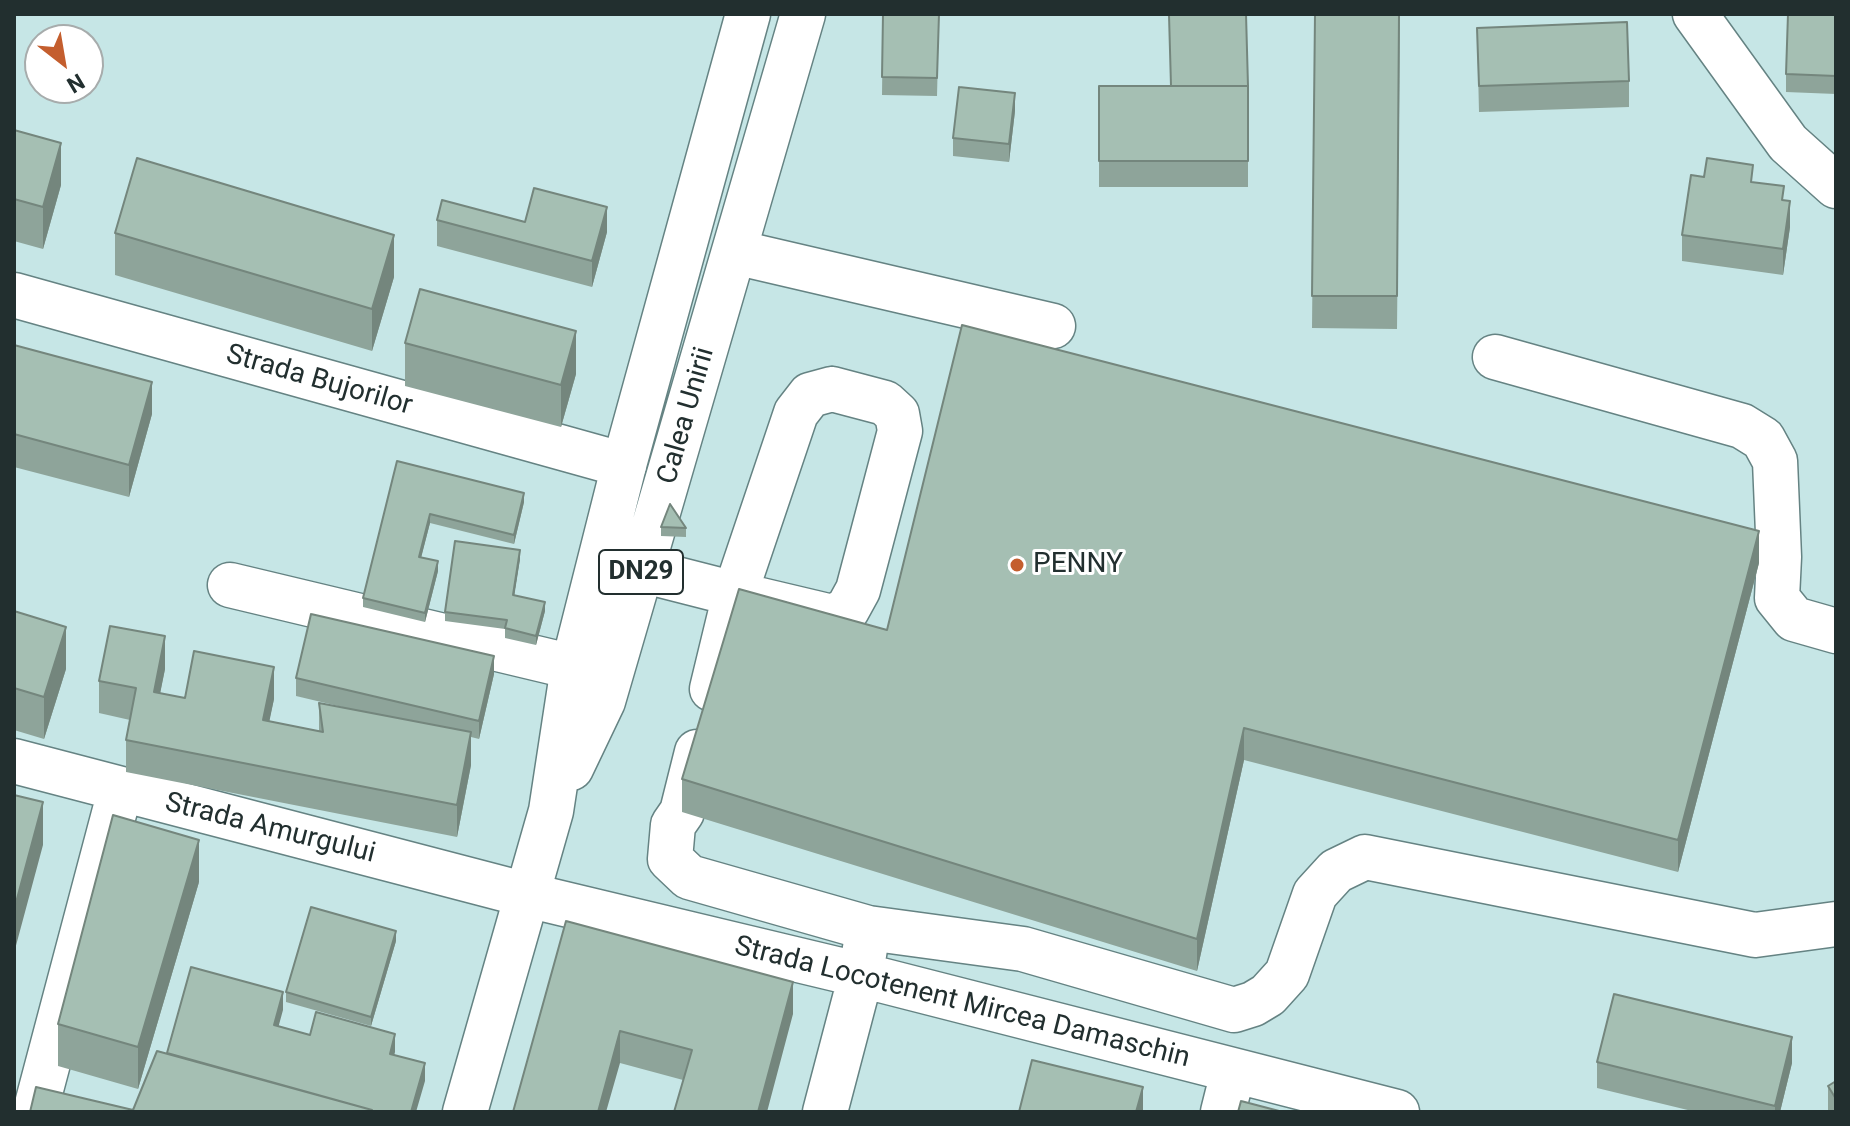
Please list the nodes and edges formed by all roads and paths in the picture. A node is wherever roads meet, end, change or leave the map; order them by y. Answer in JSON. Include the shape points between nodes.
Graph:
{"nodes":[{"id":1,"x":748,"y":14,"type":"edge"},
{"id":2,"x":803,"y":14,"type":"edge"},
{"id":3,"x":1695,"y":14,"type":"edge"},
{"id":4,"x":1836,"y":186,"type":"edge"},
{"id":5,"x":735,"y":252,"type":"junction"},
{"id":6,"x":14,"y":295,"type":"edge"},
{"id":7,"x":1053,"y":326,"type":"dead end"},
{"id":8,"x":1495,"y":357,"type":"dead end"},
{"id":9,"x":624,"y":465,"type":"junction"},
{"id":10,"x":641,"y":570,"type":"junction"},
{"id":11,"x":230,"y":585,"type":"dead end"},
{"id":12,"x":735,"y":594,"type":"junction"},
{"id":13,"x":1836,"y":631,"type":"edge"},
{"id":14,"x":573,"y":667,"type":"junction"},
{"id":15,"x":14,"y":761,"type":"edge"},
{"id":16,"x":120,"y":791,"type":"junction"},
{"id":17,"x":551,"y":811,"type":"junction"},
{"id":18,"x":527,"y":895,"type":"junction"},
{"id":19,"x":1836,"y":924,"type":"edge"},
{"id":20,"x":868,"y":928,"type":"junction"},
{"id":21,"x":861,"y":975,"type":"junction"},
{"id":22,"x":1228,"y":1092,"type":"edge"},
{"id":23,"x":35,"y":1112,"type":"edge"},
{"id":24,"x":465,"y":1112,"type":"edge"},
{"id":25,"x":825,"y":1112,"type":"edge"},
{"id":26,"x":1397,"y":1112,"type":"edge"}],
"edges":[{"from":1,"to":9,"type":"street","name":"Calea Unirii","number":"DN29"},
{"from":2,"to":5,"type":"street","name":"Calea Unirii","number":"DN29"},
{"from":3,"to":4,"type":"street","via":[[1788,143]]},
{"from":5,"to":7,"type":"street"},
{"from":5,"to":10,"type":"street","name":"Calea Unirii","number":"DN29"},
{"from":6,"to":9,"type":"street","name":"Strada Bujorilor"},
{"from":8,"to":13,"type":"street","via":[[1742,426],[1763,439],[1775,461],[1777,598],[1794,619]]},
{"from":9,"to":14,"type":"street","name":"Calea Unirii","number":"DN29"},
{"from":10,"to":12,"type":"street"},
{"from":10,"to":17,"type":"street","name":"Calea Unirii","number":"DN29","via":[[603,701]]},
{"from":11,"to":14,"type":"street"},
{"from":12,"to":12,"type":"street","via":[[796,413],[810,395],[832,389],[885,403],[897,414],[900,431],[858,590],[847,610],[832,617]]},
{"from":12,"to":20,"type":"street","via":[[682,812],[673,825],[670,859],[689,877]]},
{"from":14,"to":17,"type":"street","name":"Calea Unirii","number":"DN29"},
{"from":15,"to":16,"type":"street","name":"Strada Amurgului"},
{"from":16,"to":18,"type":"street","name":"Strada Amurgului"},
{"from":16,"to":23,"type":"street"},
{"from":17,"to":18,"type":"street","name":"Calea Unirii","number":"DN29"},
{"from":18,"to":21,"type":"street","name":"Strada Locotenent Mircea Damaschin"},
{"from":18,"to":24,"type":"street","name":"Calea Unirii","number":"DN29"},
{"from":19,"to":20,"type":"street","via":[[1755,935],[1365,857],[1336,871],[1315,894],[1287,974],[1268,995],[1234,1010],[1023,949]]},
{"from":20,"to":21,"type":"street"},
{"from":21,"to":22,"type":"street","name":"Strada Locotenent Mircea Damaschin"},
{"from":21,"to":25,"type":"street"},
{"from":22,"to":26,"type":"street","name":"Strada Locotenent Mircea Damaschin"}]}
